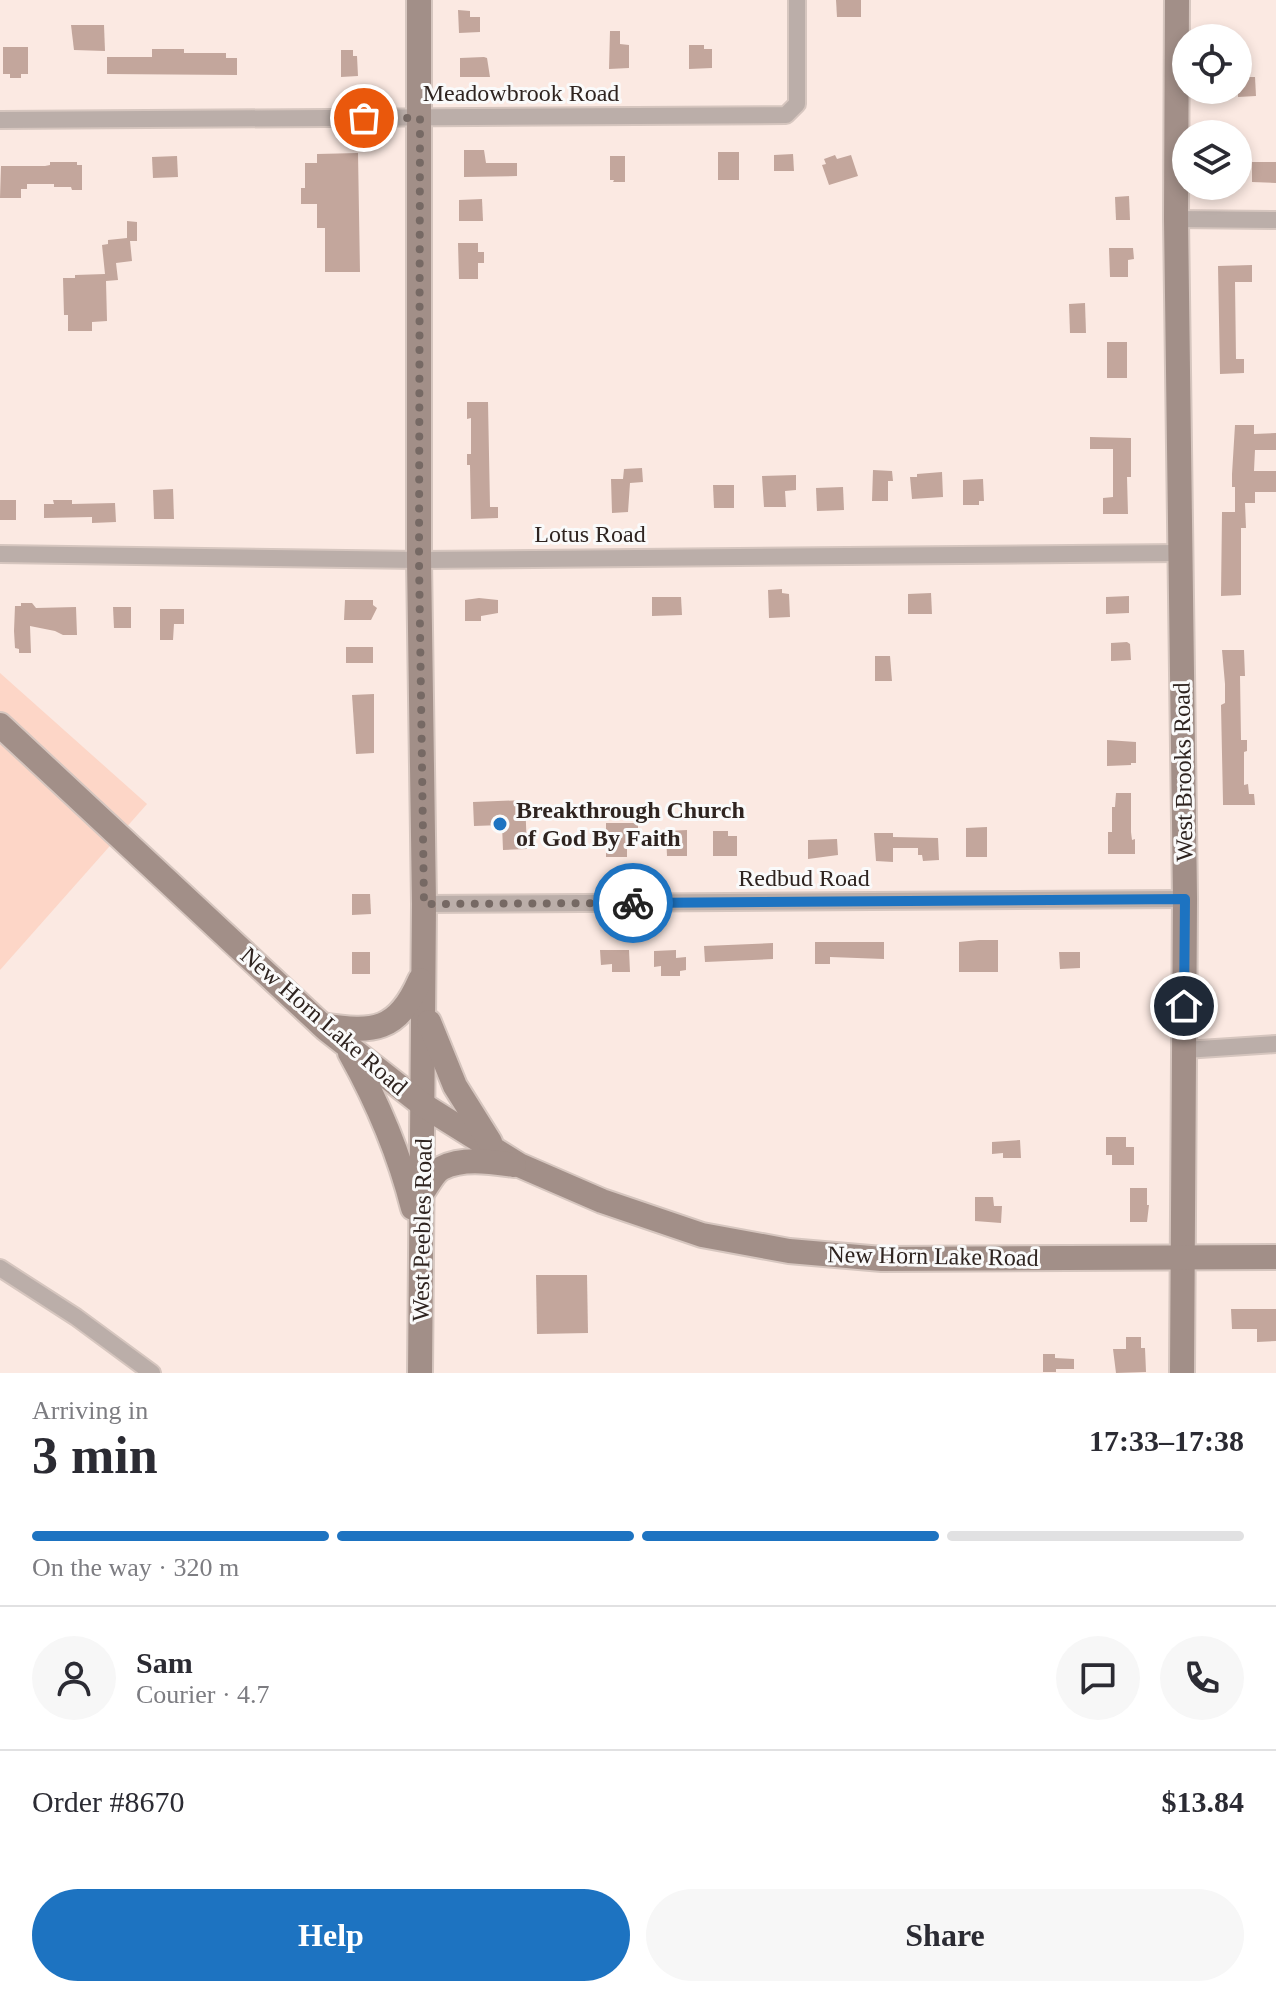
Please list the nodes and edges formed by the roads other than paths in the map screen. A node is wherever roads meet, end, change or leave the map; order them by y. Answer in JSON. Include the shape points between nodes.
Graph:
{"nodes":[{"id":1,"x":419,"y":0,"type":"edge"},
{"id":2,"x":797,"y":0,"type":"edge"},
{"id":3,"x":1177,"y":0,"type":"edge"},
{"id":4,"x":420,"y":118,"type":"junction"},
{"id":5,"x":0,"y":120,"type":"edge"},
{"id":6,"x":1176,"y":219,"type":"junction"},
{"id":7,"x":1276,"y":220,"type":"edge"},
{"id":8,"x":1180,"y":553,"type":"junction"},
{"id":9,"x":0,"y":554,"type":"edge"},
{"id":10,"x":419,"y":560,"type":"junction"},
{"id":11,"x":0,"y":725,"type":"edge"},
{"id":12,"x":1185,"y":899,"type":"junction"},
{"id":13,"x":424,"y":904,"type":"junction"},
{"id":14,"x":423,"y":974,"type":"junction"},
{"id":15,"x":423,"y":1006,"type":"junction"},
{"id":16,"x":321,"y":1025,"type":"junction"},
{"id":17,"x":345,"y":1044,"type":"junction"},
{"id":18,"x":1276,"y":1044,"type":"edge"},
{"id":19,"x":1185,"y":1050,"type":"junction"},
{"id":20,"x":423,"y":1105,"type":"junction"},
{"id":21,"x":496,"y":1151,"type":"junction"},
{"id":22,"x":519,"y":1165,"type":"junction"},
{"id":23,"x":422,"y":1193,"type":"junction"},
{"id":24,"x":421,"y":1242,"type":"junction"},
{"id":25,"x":1276,"y":1257,"type":"edge"},
{"id":26,"x":1182,"y":1258,"type":"junction"},
{"id":27,"x":0,"y":1268,"type":"edge"},
{"id":28,"x":152,"y":1373,"type":"edge"},
{"id":29,"x":420,"y":1373,"type":"edge"},
{"id":30,"x":1182,"y":1373,"type":"edge"}],
"edges":[{"from":1,"to":4,"type":"main road","name":"West Peebles Road"},
{"from":2,"to":4,"type":"street","name":"Meadowbrook Road","via":[[797,104],[786,115]]},
{"from":3,"to":6,"type":"main road","name":"West Brooks Road"},
{"from":4,"to":5,"type":"street","name":"Meadowbrook Road"},
{"from":4,"to":10,"type":"main road","name":"West Peebles Road"},
{"from":6,"to":7,"type":"street"},
{"from":6,"to":8,"type":"main road","name":"West Brooks Road"},
{"from":8,"to":10,"type":"street","name":"Lotus Road"},
{"from":8,"to":12,"type":"main road","name":"West Brooks Road"},
{"from":9,"to":10,"type":"street","name":"Lotus Road"},
{"from":10,"to":13,"type":"main road","name":"West Peebles Road"},
{"from":11,"to":16,"type":"main road","name":"New Horn Lake Road"},
{"from":12,"to":13,"type":"street","name":"Redbud Road"},
{"from":12,"to":19,"type":"main road","name":"West Brooks Road"},
{"from":13,"to":14,"type":"main road","name":"West Peebles Road"},
{"from":14,"to":15,"type":"main road","name":"West Peebles Road"},
{"from":14,"to":16,"type":"main road","via":[[409,1004],[379,1028]]},
{"from":15,"to":20,"type":"main road","name":"West Peebles Road"},
{"from":15,"to":21,"type":"main road","via":[[455,1086]]},
{"from":16,"to":17,"type":"main road","name":"New Horn Lake Road"},
{"from":17,"to":20,"type":"main road","name":"New Horn Lake Road"},
{"from":17,"to":24,"type":"main road","via":[[396,1148]]},
{"from":18,"to":19,"type":"street"},
{"from":19,"to":26,"type":"main road","name":"West Brooks Road"},
{"from":20,"to":21,"type":"main road","name":"New Horn Lake Road"},
{"from":20,"to":23,"type":"main road","name":"West Peebles Road"},
{"from":21,"to":22,"type":"main road","name":"New Horn Lake Road"},
{"from":22,"to":23,"type":"main road","via":[[456,1163],[440,1169]]},
{"from":22,"to":26,"type":"main road","name":"New Horn Lake Road","via":[[702,1235],[789,1251],[882,1259]]},
{"from":23,"to":24,"type":"main road","name":"West Peebles Road"},
{"from":24,"to":29,"type":"main road","name":"West Peebles Road"},
{"from":25,"to":26,"type":"main road","name":"New Horn Lake Road"},
{"from":26,"to":30,"type":"main road","name":"West Brooks Road"},
{"from":27,"to":28,"type":"street"}]}
